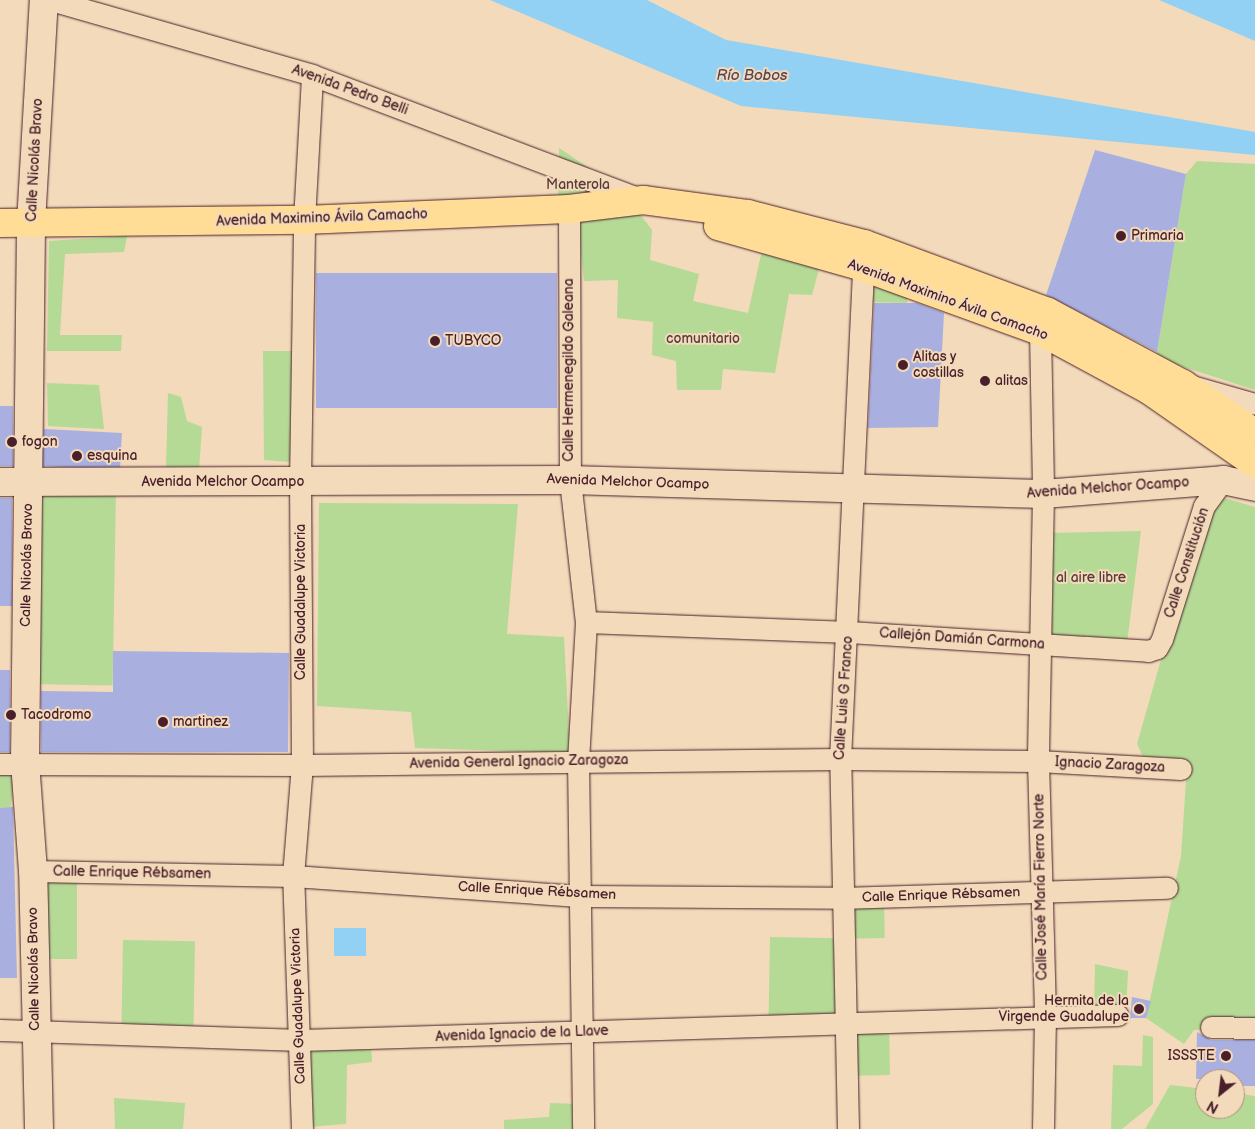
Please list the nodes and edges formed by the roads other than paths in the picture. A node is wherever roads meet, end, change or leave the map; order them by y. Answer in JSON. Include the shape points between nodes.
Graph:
{"nodes":[{"id":1,"x":44,"y":0,"type":"edge"},
{"id":2,"x":51,"y":0,"type":"edge"},
{"id":3,"x":312,"y":75,"type":"junction"},
{"id":4,"x":643,"y":200,"type":"junction"},
{"id":5,"x":569,"y":209,"type":"junction"},
{"id":6,"x":304,"y":220,"type":"junction"},
{"id":7,"x":0,"y":223,"type":"edge"},
{"id":8,"x":31,"y":223,"type":"junction"},
{"id":9,"x":863,"y":267,"type":"junction"},
{"id":10,"x":1040,"y":331,"type":"junction"},
{"id":11,"x":1183,"y":384,"type":"junction"},
{"id":12,"x":1149,"y":390,"type":"junction"},
{"id":13,"x":1255,"y":404,"type":"edge"},
{"id":14,"x":1255,"y":433,"type":"edge"},
{"id":15,"x":1255,"y":464,"type":"edge"},
{"id":16,"x":570,"y":480,"type":"junction"},
{"id":17,"x":1223,"y":480,"type":"junction"},
{"id":18,"x":0,"y":482,"type":"edge"},
{"id":19,"x":28,"y":482,"type":"junction"},
{"id":20,"x":300,"y":483,"type":"junction"},
{"id":21,"x":1255,"y":487,"type":"edge"},
{"id":22,"x":854,"y":490,"type":"junction"},
{"id":23,"x":1044,"y":494,"type":"junction"},
{"id":24,"x":586,"y":622,"type":"junction"},
{"id":25,"x":848,"y":632,"type":"junction"},
{"id":26,"x":1043,"y":644,"type":"junction"},
{"id":27,"x":1157,"y":648,"type":"joint"},
{"id":28,"x":840,"y":759,"type":"junction"},
{"id":29,"x":578,"y":760,"type":"junction"},
{"id":30,"x":1038,"y":761,"type":"junction"},
{"id":31,"x":12,"y":763,"type":"edge"},
{"id":32,"x":302,"y":765,"type":"junction"},
{"id":33,"x":1181,"y":769,"type":"dead end"},
{"id":34,"x":33,"y":871,"type":"junction"},
{"id":35,"x":293,"y":876,"type":"junction"},
{"id":36,"x":1167,"y":888,"type":"dead end"},
{"id":37,"x":1041,"y":892,"type":"junction"},
{"id":38,"x":582,"y":896,"type":"junction"},
{"id":39,"x":841,"y":898,"type":"junction"},
{"id":40,"x":1118,"y":1015,"type":"dead end"},
{"id":41,"x":1045,"y":1016,"type":"junction"},
{"id":42,"x":846,"y":1022,"type":"junction"},
{"id":43,"x":1211,"y":1027,"type":"dead end"},
{"id":44,"x":1255,"y":1028,"type":"edge"},
{"id":45,"x":0,"y":1030,"type":"edge"},
{"id":46,"x":35,"y":1030,"type":"junction"},
{"id":47,"x":584,"y":1033,"type":"junction"},
{"id":48,"x":301,"y":1040,"type":"junction"},
{"id":49,"x":40,"y":1129,"type":"edge"},
{"id":50,"x":302,"y":1129,"type":"edge"},
{"id":51,"x":583,"y":1129,"type":"edge"},
{"id":52,"x":848,"y":1129,"type":"edge"},
{"id":53,"x":1043,"y":1129,"type":"edge"}],
"edges":[{"from":1,"to":8,"type":"street","name":"Calle Nicolás Bravo"},
{"from":2,"to":3,"type":"street","name":"Avenida Pedro Belli"},
{"from":3,"to":4,"type":"street","name":"Avenida Pedro Belli"},
{"from":3,"to":6,"type":"street","name":"Calle Guadalupe Victoria"},
{"from":4,"to":5,"type":"main road","name":"Avenida Maximino Ávila Camacho"},
{"from":4,"to":9,"type":"main road","name":"Avenida Maximino Ávila Camacho","via":[[678,215]]},
{"from":4,"to":11,"type":"main road","name":"Avenida Maximino Ávila Camacho","via":[[748,214],[864,244],[1048,312]]},
{"from":5,"to":6,"type":"main road","name":"Avenida Maximino Ávila Camacho"},
{"from":5,"to":16,"type":"street","name":"Calle Hermenegildo Galeana"},
{"from":6,"to":8,"type":"main road","name":"Avenida Maximino Ávila Camacho"},
{"from":6,"to":20,"type":"street","name":"Calle Guadalupe Victoria"},
{"from":7,"to":8,"type":"main road","name":"Avenida Maximino Ávila Camacho"},
{"from":8,"to":19,"type":"street","name":"Calle Nicolás Bravo"},
{"from":9,"to":10,"type":"main road","name":"Avenida Maximino Ávila Camacho"},
{"from":9,"to":22,"type":"street","name":"Calle Luis G Franco"},
{"from":10,"to":12,"type":"main road","name":"Avenida Maximino Ávila Camacho"},
{"from":10,"to":23,"type":"street","name":"Calle José María Fierro Norte"},
{"from":11,"to":12,"type":"street"},
{"from":11,"to":13,"type":"street"},
{"from":11,"to":14,"type":"main road","name":"Avenida Maximino Ávila Camacho"},
{"from":12,"to":15,"type":"main road","name":"Avenida Maximino Ávila Camacho"},
{"from":16,"to":20,"type":"street","name":"Avenida Melchor Ocampo"},
{"from":16,"to":22,"type":"street","name":"Avenida Melchor Ocampo"},
{"from":16,"to":24,"type":"street","name":"Calle Hermenegildo Galeana"},
{"from":17,"to":21,"type":"street","name":"Avenida Melchor Ocampo"},
{"from":17,"to":23,"type":"street","name":"Avenida Melchor Ocampo"},
{"from":17,"to":27,"type":"street","name":"Calle Constitución","via":[[1204,506]]},
{"from":18,"to":19,"type":"street","name":"Avenida Melchor Ocampo"},
{"from":19,"to":20,"type":"street","name":"Avenida Melchor Ocampo"},
{"from":19,"to":31,"type":"street","name":"Calle Nicolás Bravo"},
{"from":20,"to":32,"type":"street","name":"Calle Guadalupe Victoria"},
{"from":22,"to":23,"type":"street","name":"Avenida Melchor Ocampo"},
{"from":22,"to":25,"type":"street","name":"Calle Luis G Franco"},
{"from":23,"to":26,"type":"street","name":"Calle José María Fierro Norte"},
{"from":24,"to":25,"type":"street","name":"Callejón Damián Carmona"},
{"from":24,"to":29,"type":"street","name":"Calle Hermenegildo Galeana"},
{"from":25,"to":26,"type":"street","name":"Callejón Damián Carmona"},
{"from":25,"to":28,"type":"street","name":"Calle Luis G Franco"},
{"from":26,"to":27,"type":"street","name":"Callejón Damián Carmona","via":[[1148,651]]},
{"from":26,"to":30,"type":"street","name":"Calle José María Fierro Norte"},
{"from":28,"to":29,"type":"street","name":"Avenida General Ignacio Zaragoza"},
{"from":28,"to":30,"type":"street","name":"Avenida General Ignacio Zaragoza"},
{"from":28,"to":39,"type":"street","name":"Calle Luis G Franco"},
{"from":29,"to":32,"type":"street","name":"Avenida General Ignacio Zaragoza"},
{"from":29,"to":38,"type":"street","name":"Calle Hermenegildo Galeana"},
{"from":30,"to":33,"type":"street","name":"Ignacio Zaragoza"},
{"from":30,"to":37,"type":"street","name":"Calle José María Fierro Norte"},
{"from":31,"to":32,"type":"street","name":"Avenida General Ignacio Zaragoza"},
{"from":31,"to":34,"type":"street","name":"Calle Nicolás Bravo"},
{"from":32,"to":35,"type":"street","name":"Calle Guadalupe Victoria"},
{"from":34,"to":35,"type":"street","name":"Calle Enrique Rébsamen"},
{"from":34,"to":46,"type":"street","name":"Calle Nicolás Bravo"},
{"from":35,"to":38,"type":"street","name":"Calle Enrique Rébsamen"},
{"from":35,"to":48,"type":"street","name":"Calle Guadalupe Victoria"},
{"from":36,"to":37,"type":"street","name":"Calle Enrique Rébsamen"},
{"from":37,"to":39,"type":"street","name":"Calle Enrique Rébsamen"},
{"from":37,"to":41,"type":"street","name":"Calle José María Fierro Norte"},
{"from":38,"to":39,"type":"street","name":"Calle Enrique Rébsamen"},
{"from":38,"to":47,"type":"street","name":"Calle Hermenegildo Galeana"},
{"from":39,"to":42,"type":"street","name":"Calle Luis G Franco"},
{"from":40,"to":41,"type":"street","name":"Avenida Ignacio de la Llave"},
{"from":41,"to":42,"type":"street","name":"Avenida Ignacio de la Llave"},
{"from":41,"to":53,"type":"street","name":"Calle José María Fierro Norte"},
{"from":42,"to":47,"type":"street","name":"Avenida Ignacio de la Llave"},
{"from":42,"to":52,"type":"street","name":"Calle Luis G Franco"},
{"from":43,"to":44,"type":"street"},
{"from":45,"to":46,"type":"street","name":"Avenida Ignacio de la Llave"},
{"from":46,"to":48,"type":"street","name":"Avenida Ignacio de la Llave"},
{"from":46,"to":49,"type":"street","name":"Calle Nicolás Bravo"},
{"from":47,"to":48,"type":"street","name":"Avenida Ignacio de la Llave"},
{"from":47,"to":51,"type":"street","name":"Calle Hermenegildo Galeana"},
{"from":48,"to":50,"type":"street","name":"Calle Guadalupe Victoria"}]}
